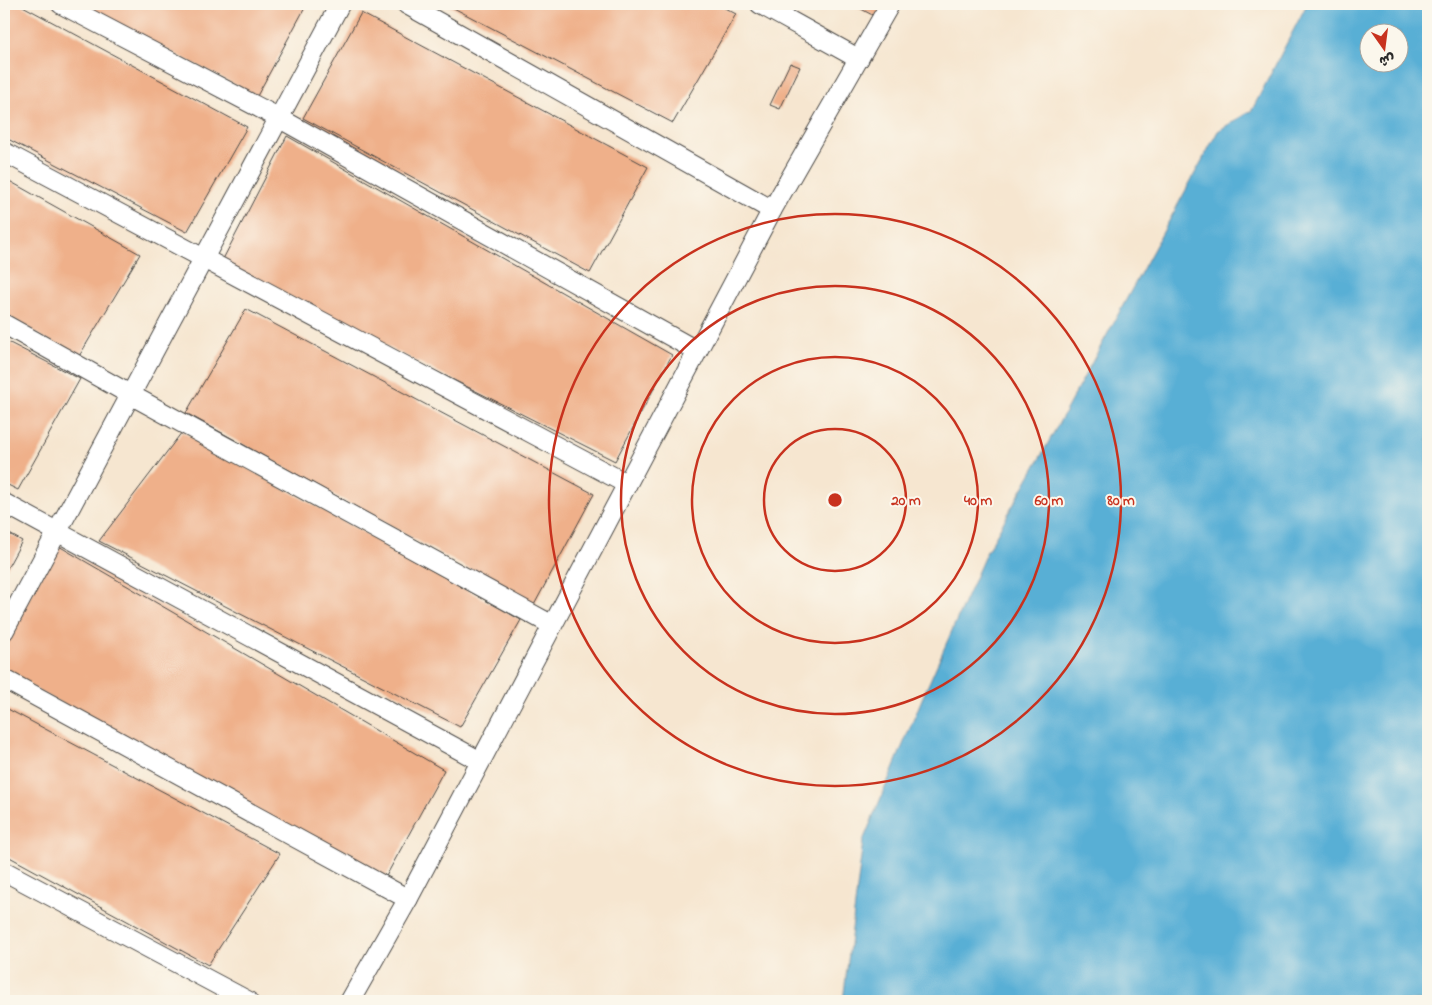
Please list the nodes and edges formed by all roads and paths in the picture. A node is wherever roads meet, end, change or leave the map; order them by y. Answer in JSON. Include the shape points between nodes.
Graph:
{"nodes":[{"id":1,"x":61,"y":4,"type":"edge"},
{"id":2,"x":340,"y":4,"type":"edge"},
{"id":3,"x":406,"y":4,"type":"edge"},
{"id":4,"x":760,"y":4,"type":"edge"},
{"id":5,"x":890,"y":4,"type":"edge"},
{"id":6,"x":859,"y":59,"type":"junction"},
{"id":7,"x":279,"y":118,"type":"junction"},
{"id":8,"x":4,"y":152,"type":"edge"},
{"id":9,"x":772,"y":210,"type":"junction"},
{"id":10,"x":204,"y":258,"type":"junction"},
{"id":11,"x":4,"y":324,"type":"edge"},
{"id":12,"x":697,"y":351,"type":"junction"},
{"id":13,"x":131,"y":395,"type":"junction"},
{"id":14,"x":627,"y":484,"type":"junction"},
{"id":15,"x":4,"y":503,"type":"edge"},
{"id":16,"x":57,"y":532,"type":"junction"},
{"id":17,"x":552,"y":625,"type":"junction"},
{"id":18,"x":4,"y":631,"type":"edge"},
{"id":19,"x":4,"y":679,"type":"edge"},
{"id":20,"x":480,"y":761,"type":"junction"},
{"id":21,"x":4,"y":871,"type":"edge"},
{"id":22,"x":408,"y":899,"type":"junction"},
{"id":23,"x":248,"y":1001,"type":"edge"},
{"id":24,"x":350,"y":1001,"type":"edge"}],
"edges":[{"from":1,"to":7,"type":"street"},
{"from":2,"to":7,"type":"street"},
{"from":3,"to":9,"type":"street"},
{"from":4,"to":6,"type":"street"},
{"from":5,"to":6,"type":"street"},
{"from":6,"to":9,"type":"street"},
{"from":7,"to":10,"type":"street"},
{"from":7,"to":12,"type":"street"},
{"from":8,"to":10,"type":"street"},
{"from":9,"to":12,"type":"street"},
{"from":10,"to":13,"type":"street"},
{"from":10,"to":14,"type":"street"},
{"from":11,"to":13,"type":"street"},
{"from":12,"to":14,"type":"street"},
{"from":13,"to":16,"type":"street"},
{"from":13,"to":17,"type":"street"},
{"from":14,"to":17,"type":"street"},
{"from":15,"to":16,"type":"street"},
{"from":16,"to":18,"type":"street"},
{"from":16,"to":20,"type":"street"},
{"from":17,"to":20,"type":"street"},
{"from":19,"to":22,"type":"street"},
{"from":20,"to":22,"type":"street"},
{"from":21,"to":23,"type":"street"},
{"from":22,"to":24,"type":"street"}]}
